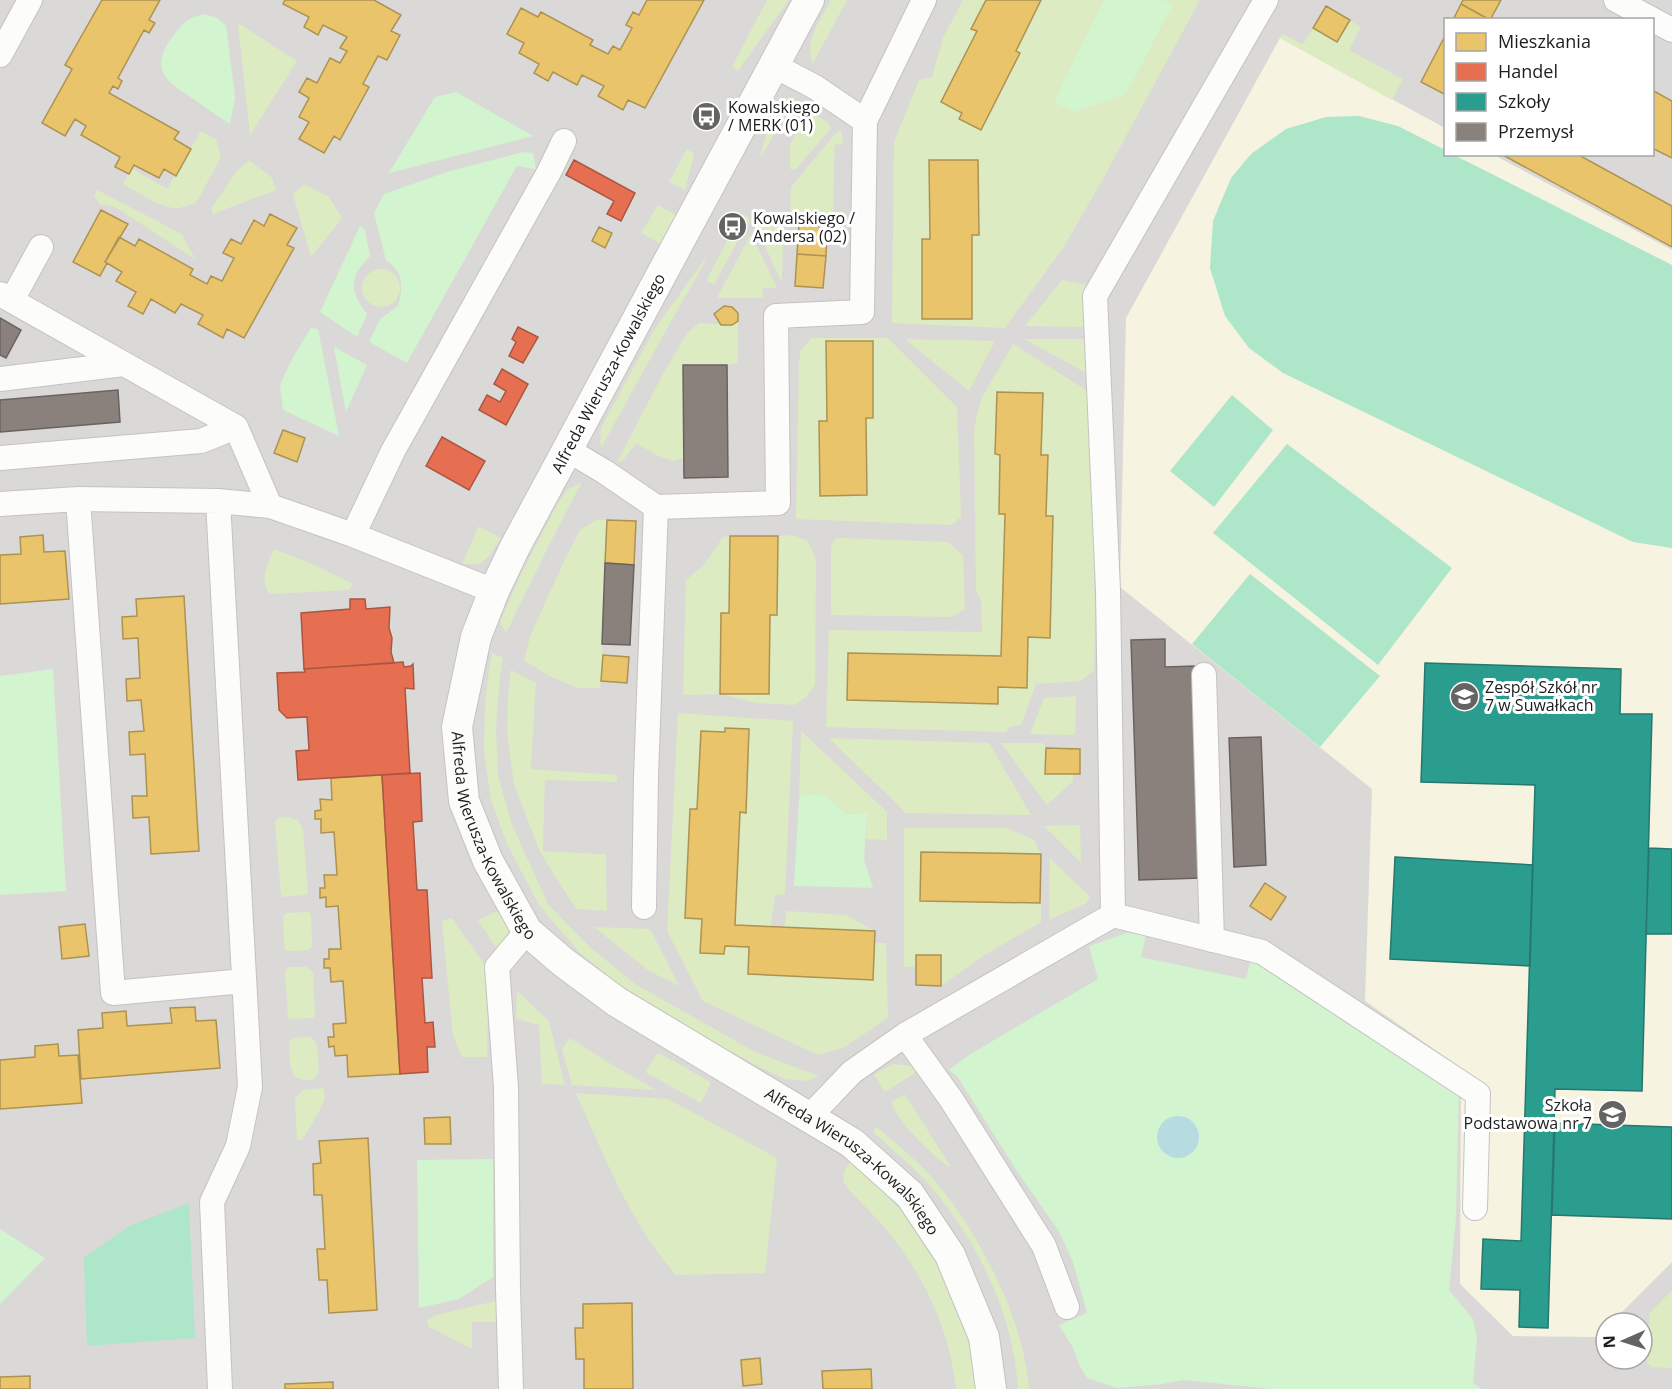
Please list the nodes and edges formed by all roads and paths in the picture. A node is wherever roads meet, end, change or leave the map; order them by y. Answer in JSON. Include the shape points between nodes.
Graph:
{"nodes":[{"id":1,"x":30,"y":0,"type":"edge"},
{"id":2,"x":809,"y":0,"type":"edge"},
{"id":3,"x":924,"y":0,"type":"edge"},
{"id":4,"x":1266,"y":0,"type":"edge"},
{"id":5,"x":1616,"y":0,"type":"edge"},
{"id":6,"x":1650,"y":18,"type":"edge"},
{"id":7,"x":1654,"y":20,"type":"edge"},
{"id":8,"x":1672,"y":30,"type":"edge"},
{"id":9,"x":0,"y":55,"type":"edge"},
{"id":10,"x":773,"y":65,"type":"junction"},
{"id":11,"x":865,"y":121,"type":"junction"},
{"id":12,"x":564,"y":141,"type":"dead end"},
{"id":13,"x":42,"y":247,"type":"dead end"},
{"id":14,"x":6,"y":297,"type":"edge"},
{"id":15,"x":124,"y":364,"type":"junction"},
{"id":16,"x":0,"y":379,"type":"edge"},
{"id":17,"x":236,"y":427,"type":"junction"},
{"id":18,"x":568,"y":450,"type":"junction"},
{"id":19,"x":0,"y":458,"type":"edge"},
{"id":20,"x":78,"y":499,"type":"junction"},
{"id":21,"x":218,"y":501,"type":"junction"},
{"id":22,"x":0,"y":504,"type":"edge"},
{"id":23,"x":270,"y":507,"type":"junction"},
{"id":24,"x":656,"y":507,"type":"junction"},
{"id":25,"x":353,"y":535,"type":"junction"},
{"id":26,"x":494,"y":591,"type":"junction"},
{"id":27,"x":1204,"y":675,"type":"dead end"},
{"id":28,"x":644,"y":907,"type":"dead end"},
{"id":29,"x":1113,"y":915,"type":"junction"},
{"id":30,"x":527,"y":931,"type":"junction"},
{"id":31,"x":1212,"y":940,"type":"junction"},
{"id":32,"x":244,"y":981,"type":"junction"},
{"id":33,"x":905,"y":1035,"type":"junction"},
{"id":34,"x":810,"y":1116,"type":"junction"},
{"id":35,"x":1475,"y":1208,"type":"dead end"},
{"id":36,"x":1067,"y":1307,"type":"dead end"},
{"id":37,"x":220,"y":1389,"type":"edge"},
{"id":38,"x":511,"y":1389,"type":"edge"},
{"id":39,"x":991,"y":1389,"type":"edge"}],
"edges":[{"from":1,"to":9,"type":"street"},
{"from":2,"to":10,"type":"street","name":"Alfreda Wierusza-Kowalskiego"},
{"from":3,"to":11,"type":"street"},
{"from":4,"to":29,"type":"street","via":[[1095,296],[1108,590]]},
{"from":5,"to":6,"type":"street"},
{"from":7,"to":8,"type":"street"},
{"from":10,"to":11,"type":"street","via":[[815,87]]},
{"from":10,"to":18,"type":"street","name":"Alfreda Wierusza-Kowalskiego"},
{"from":11,"to":24,"type":"street","via":[[862,312],[776,316],[778,503]]},
{"from":12,"to":25,"type":"street","via":[[393,451]]},
{"from":13,"to":14,"type":"street"},
{"from":14,"to":15,"type":"street"},
{"from":15,"to":16,"type":"street"},
{"from":15,"to":17,"type":"street"},
{"from":17,"to":19,"type":"street","via":[[201,441]]},
{"from":17,"to":23,"type":"street"},
{"from":18,"to":24,"type":"street"},
{"from":18,"to":26,"type":"street","name":"Alfreda Wierusza-Kowalskiego"},
{"from":20,"to":21,"type":"street"},
{"from":20,"to":22,"type":"street"},
{"from":20,"to":32,"type":"street","via":[[113,993]]},
{"from":21,"to":23,"type":"street"},
{"from":21,"to":32,"type":"street"},
{"from":23,"to":25,"type":"street"},
{"from":24,"to":28,"type":"street"},
{"from":25,"to":26,"type":"street"},
{"from":26,"to":30,"type":"street","name":"Alfreda Wierusza-Kowalskiego","via":[[476,637],[457,727],[464,801],[488,861]]},
{"from":27,"to":31,"type":"street"},
{"from":29,"to":31,"type":"street"},
{"from":29,"to":33,"type":"street"},
{"from":30,"to":34,"type":"street","name":"Alfreda Wierusza-Kowalskiego","via":[[617,1002]]},
{"from":30,"to":38,"type":"street","via":[[496,967],[506,1087]]},
{"from":31,"to":35,"type":"street","via":[[1262,952],[1478,1094]]},
{"from":32,"to":37,"type":"street","via":[[250,1087],[238,1146],[212,1202]]},
{"from":33,"to":34,"type":"street","via":[[852,1072]]},
{"from":33,"to":36,"type":"street","via":[[1044,1246]]},
{"from":34,"to":39,"type":"street","name":"Alfreda Wierusza-Kowalskiego","via":[[852,1143],[910,1195],[950,1254],[984,1337]]}]}
